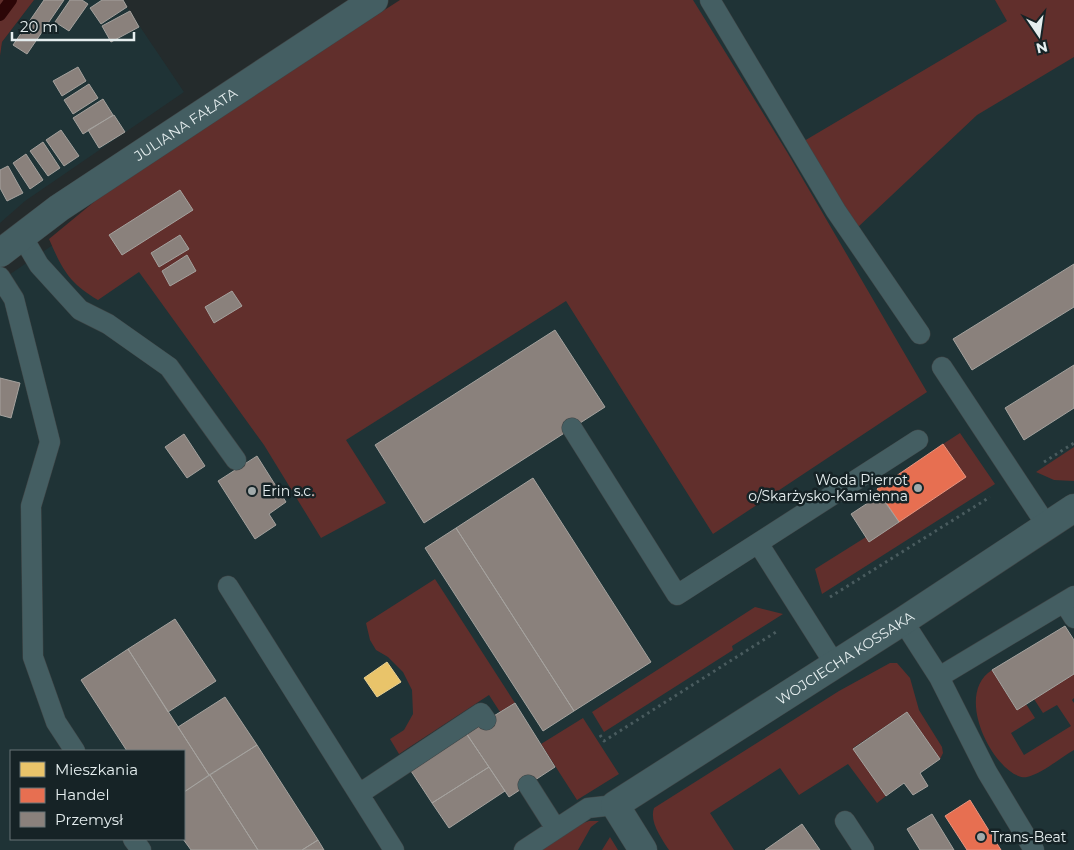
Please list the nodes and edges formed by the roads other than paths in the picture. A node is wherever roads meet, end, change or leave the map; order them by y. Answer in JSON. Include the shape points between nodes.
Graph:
{"nodes":[{"id":1,"x":374,"y":0,"type":"edge"},
{"id":2,"x":710,"y":0,"type":"edge"},
{"id":3,"x":22,"y":236,"type":"junction"},
{"id":4,"x":0,"y":253,"type":"edge"},
{"id":5,"x":0,"y":277,"type":"edge"},
{"id":6,"x":920,"y":334,"type":"dead end"},
{"id":7,"x":942,"y":366,"type":"dead end"},
{"id":8,"x":572,"y":428,"type":"dead end"},
{"id":9,"x":918,"y":440,"type":"dead end"},
{"id":10,"x":236,"y":460,"type":"dead end"},
{"id":11,"x":1074,"y":508,"type":"edge"},
{"id":12,"x":1047,"y":526,"type":"junction"},
{"id":13,"x":758,"y":543,"type":"junction"},
{"id":14,"x":228,"y":586,"type":"dead end"},
{"id":15,"x":1071,"y":605,"type":"edge"},
{"id":16,"x":903,"y":621,"type":"junction"},
{"id":17,"x":834,"y":663,"type":"junction"},
{"id":18,"x":939,"y":676,"type":"junction"},
{"id":19,"x":486,"y":720,"type":"dead end"},
{"id":20,"x":74,"y":750,"type":"edge"},
{"id":21,"x":528,"y":784,"type":"dead end"},
{"id":22,"x":359,"y":794,"type":"junction"},
{"id":23,"x":615,"y":805,"type":"junction"},
{"id":24,"x":845,"y":821,"type":"dead end"},
{"id":25,"x":556,"y":829,"type":"junction"},
{"id":26,"x":394,"y":850,"type":"edge"},
{"id":27,"x":524,"y":850,"type":"edge"},
{"id":28,"x":643,"y":850,"type":"edge"},
{"id":29,"x":864,"y":850,"type":"edge"},
{"id":30,"x":1034,"y":850,"type":"edge"}],
"edges":[{"from":1,"to":3,"type":"street","name":"JULIANA FAŁATA","via":[[59,208]]},
{"from":2,"to":6,"type":"lane","via":[[836,211]]},
{"from":3,"to":4,"type":"street","name":"JULIANA FAŁATA"},
{"from":3,"to":10,"type":"lane","via":[[39,265],[80,310],[108,324],[169,367]]},
{"from":5,"to":20,"type":"lane","via":[[14,299],[50,442],[31,506],[32,657],[56,722]]},
{"from":7,"to":12,"type":"lane"},
{"from":8,"to":13,"type":"lane","via":[[677,595]]},
{"from":9,"to":13,"type":"lane"},
{"from":11,"to":12,"type":"street","name":"WOJCIECHA KOSSAKA"},
{"from":12,"to":16,"type":"street","name":"WOJCIECHA KOSSAKA"},
{"from":13,"to":17,"type":"lane"},
{"from":14,"to":22,"type":"lane"},
{"from":15,"to":18,"type":"lane"},
{"from":16,"to":17,"type":"street","name":"WOJCIECHA KOSSAKA"},
{"from":16,"to":18,"type":"lane"},
{"from":17,"to":23,"type":"street","name":"WOJCIECHA KOSSAKA"},
{"from":18,"to":30,"type":"lane","via":[[987,772]]},
{"from":19,"to":22,"type":"lane","via":[[481,713]]},
{"from":21,"to":25,"type":"lane"},
{"from":22,"to":26,"type":"lane"},
{"from":23,"to":25,"type":"lane","via":[[588,808]]},
{"from":23,"to":28,"type":"street"},
{"from":24,"to":29,"type":"lane"},
{"from":25,"to":27,"type":"lane"}]}
